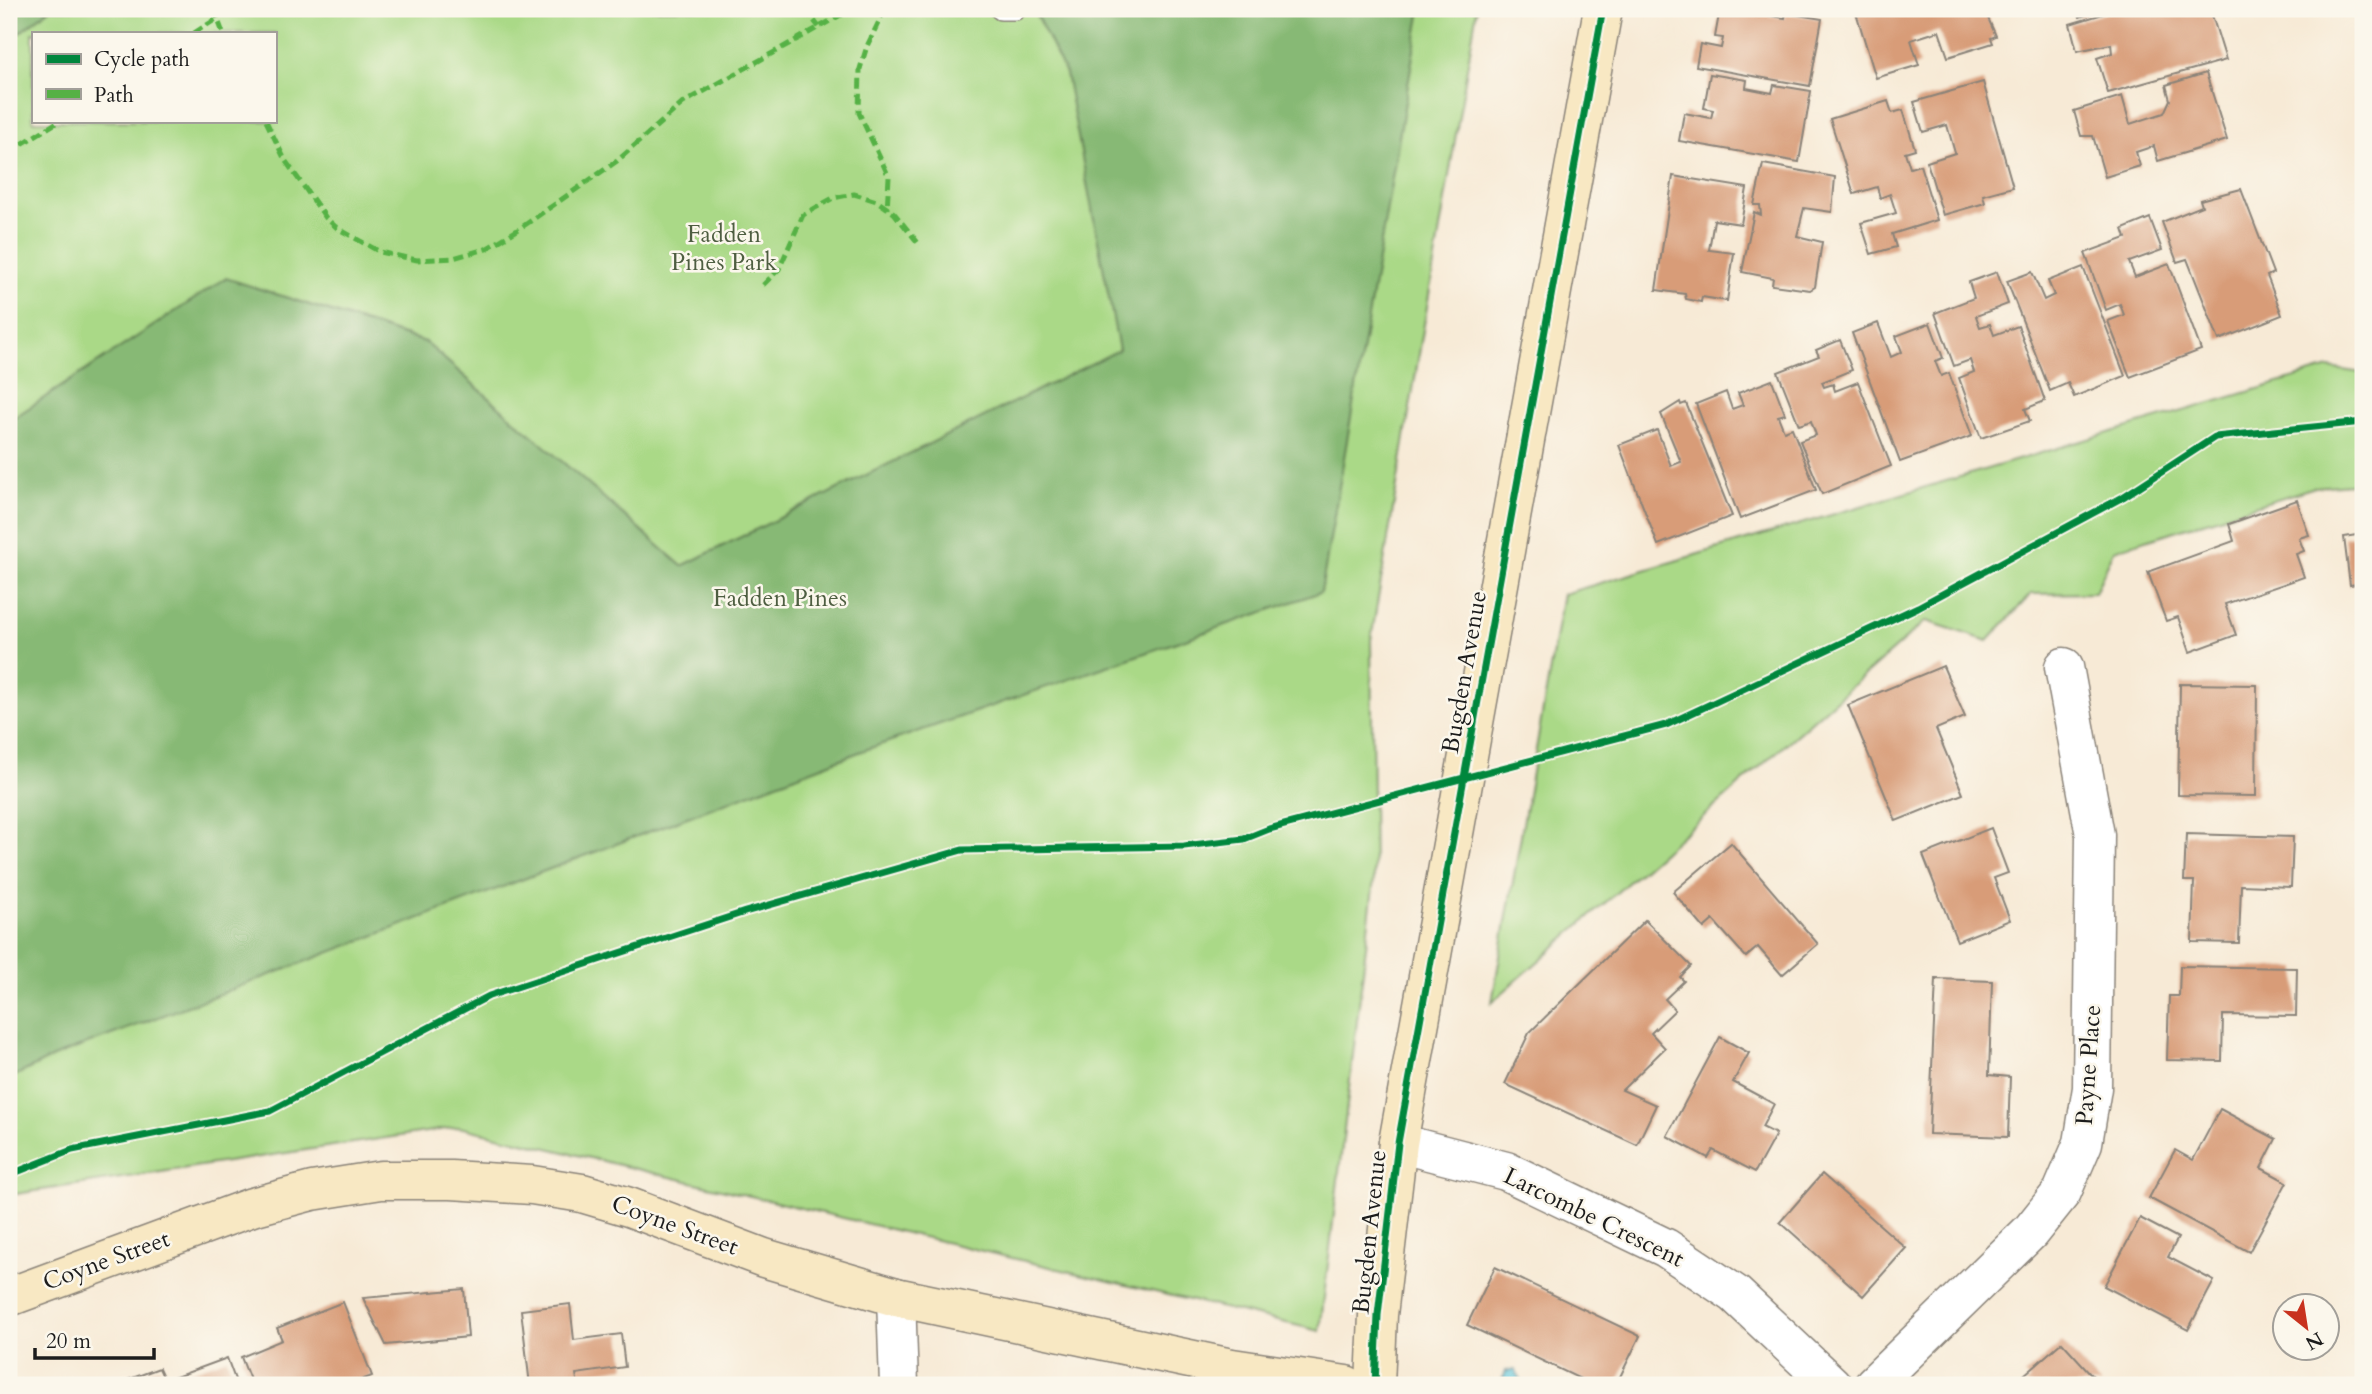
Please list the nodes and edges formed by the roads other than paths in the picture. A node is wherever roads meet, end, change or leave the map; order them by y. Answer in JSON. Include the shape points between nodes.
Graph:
{"nodes":[{"id":1,"x":1001,"y":9,"type":"edge"},
{"id":2,"x":1015,"y":9,"type":"edge"},
{"id":3,"x":1602,"y":9,"type":"edge"},
{"id":4,"x":2064,"y":667,"type":"dead end"},
{"id":5,"x":1398,"y":1143,"type":"junction"},
{"id":6,"x":9,"y":1297,"type":"edge"},
{"id":7,"x":896,"y":1297,"type":"junction"},
{"id":8,"x":899,"y":1385,"type":"edge"},
{"id":9,"x":1346,"y":1385,"type":"edge"},
{"id":10,"x":1375,"y":1385,"type":"edge"},
{"id":11,"x":1832,"y":1385,"type":"edge"},
{"id":12,"x":1873,"y":1385,"type":"edge"}],
"edges":[{"from":1,"to":2,"type":"lane"},
{"from":3,"to":5,"type":"street","name":"Bugden Avenue"},
{"from":4,"to":12,"type":"street","name":"Payne Place","via":[[2095,835],[2092,1088],[2082,1143],[2062,1192],[2029,1232]]},
{"from":5,"to":10,"type":"street","name":"Bugden Avenue","via":[[1378,1315]]},
{"from":5,"to":11,"type":"street","name":"Larcombe Crescent","via":[[1506,1171],[1666,1248],[1735,1294]]},
{"from":6,"to":7,"type":"street","name":"Coyne Street","via":[[252,1207],[381,1180],[532,1185],[582,1193],[764,1258]]},
{"from":7,"to":8,"type":"street"},
{"from":7,"to":9,"type":"street","name":"Coyne Street","via":[[1233,1368]]}]}
